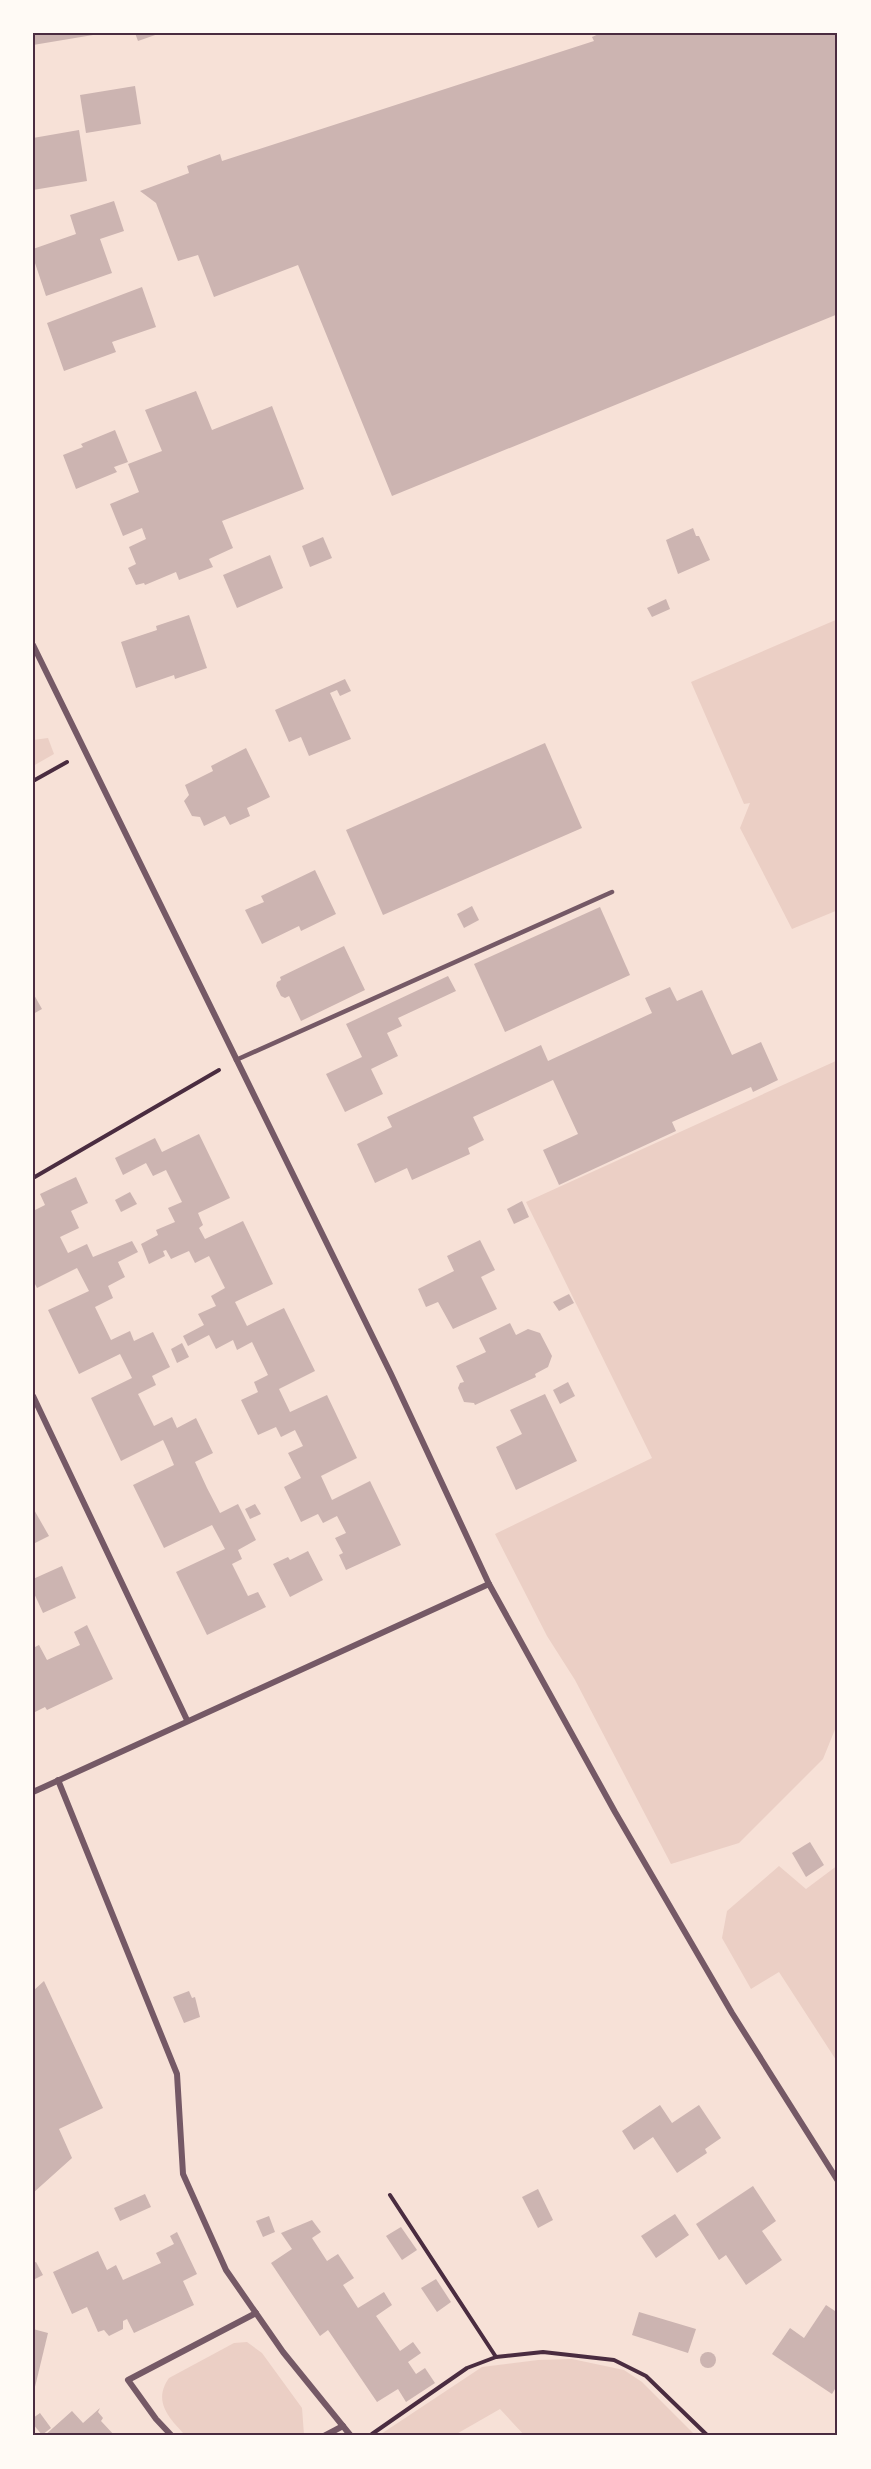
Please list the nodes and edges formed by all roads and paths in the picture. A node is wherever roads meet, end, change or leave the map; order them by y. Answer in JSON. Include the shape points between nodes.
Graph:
{"nodes":[{"id":1,"x":33,"y":645,"type":"edge"},
{"id":2,"x":56,"y":768,"type":"dead end"},
{"id":3,"x":33,"y":781,"type":"edge"},
{"id":4,"x":612,"y":892,"type":"dead end"},
{"id":5,"x":236,"y":1060,"type":"junction"},
{"id":6,"x":33,"y":1178,"type":"edge"},
{"id":7,"x":33,"y":1396,"type":"edge"},
{"id":8,"x":41,"y":1412,"type":"junction"},
{"id":9,"x":33,"y":1416,"type":"edge"},
{"id":10,"x":489,"y":1584,"type":"junction"},
{"id":11,"x":187,"y":1720,"type":"junction"},
{"id":12,"x":58,"y":1780,"type":"junction"},
{"id":13,"x":33,"y":1792,"type":"edge"},
{"id":14,"x":838,"y":2181,"type":"edge"},
{"id":15,"x":390,"y":2195,"type":"dead end"},
{"id":16,"x":256,"y":2313,"type":"junction"},
{"id":17,"x":495,"y":2357,"type":"junction"},
{"id":18,"x":343,"y":2426,"type":"junction"},
{"id":19,"x":172,"y":2436,"type":"edge"},
{"id":20,"x":324,"y":2436,"type":"edge"},
{"id":21,"x":351,"y":2436,"type":"edge"},
{"id":22,"x":369,"y":2436,"type":"edge"},
{"id":23,"x":708,"y":2436,"type":"edge"}],
"edges":[{"from":1,"to":5,"type":"street"},
{"from":2,"to":3,"type":"path"},
{"from":4,"to":5,"type":"lane"},
{"from":5,"to":6,"type":"path"},
{"from":5,"to":10,"type":"street","via":[[391,1374]]},
{"from":7,"to":8,"type":"street"},
{"from":8,"to":9,"type":"street"},
{"from":8,"to":11,"type":"street"},
{"from":10,"to":11,"type":"street"},
{"from":10,"to":14,"type":"street","via":[[732,2013]]},
{"from":11,"to":12,"type":"street"},
{"from":12,"to":13,"type":"street"},
{"from":12,"to":16,"type":"street","via":[[177,2074],[183,2174],[226,2270]]},
{"from":15,"to":17,"type":"path"},
{"from":16,"to":18,"type":"street"},
{"from":16,"to":19,"type":"street","via":[[128,2380]]},
{"from":17,"to":22,"type":"path","via":[[467,2368]]},
{"from":17,"to":23,"type":"path","via":[[543,2352],[614,2360],[646,2376]]},
{"from":18,"to":20,"type":"street"},
{"from":18,"to":21,"type":"street"}]}
